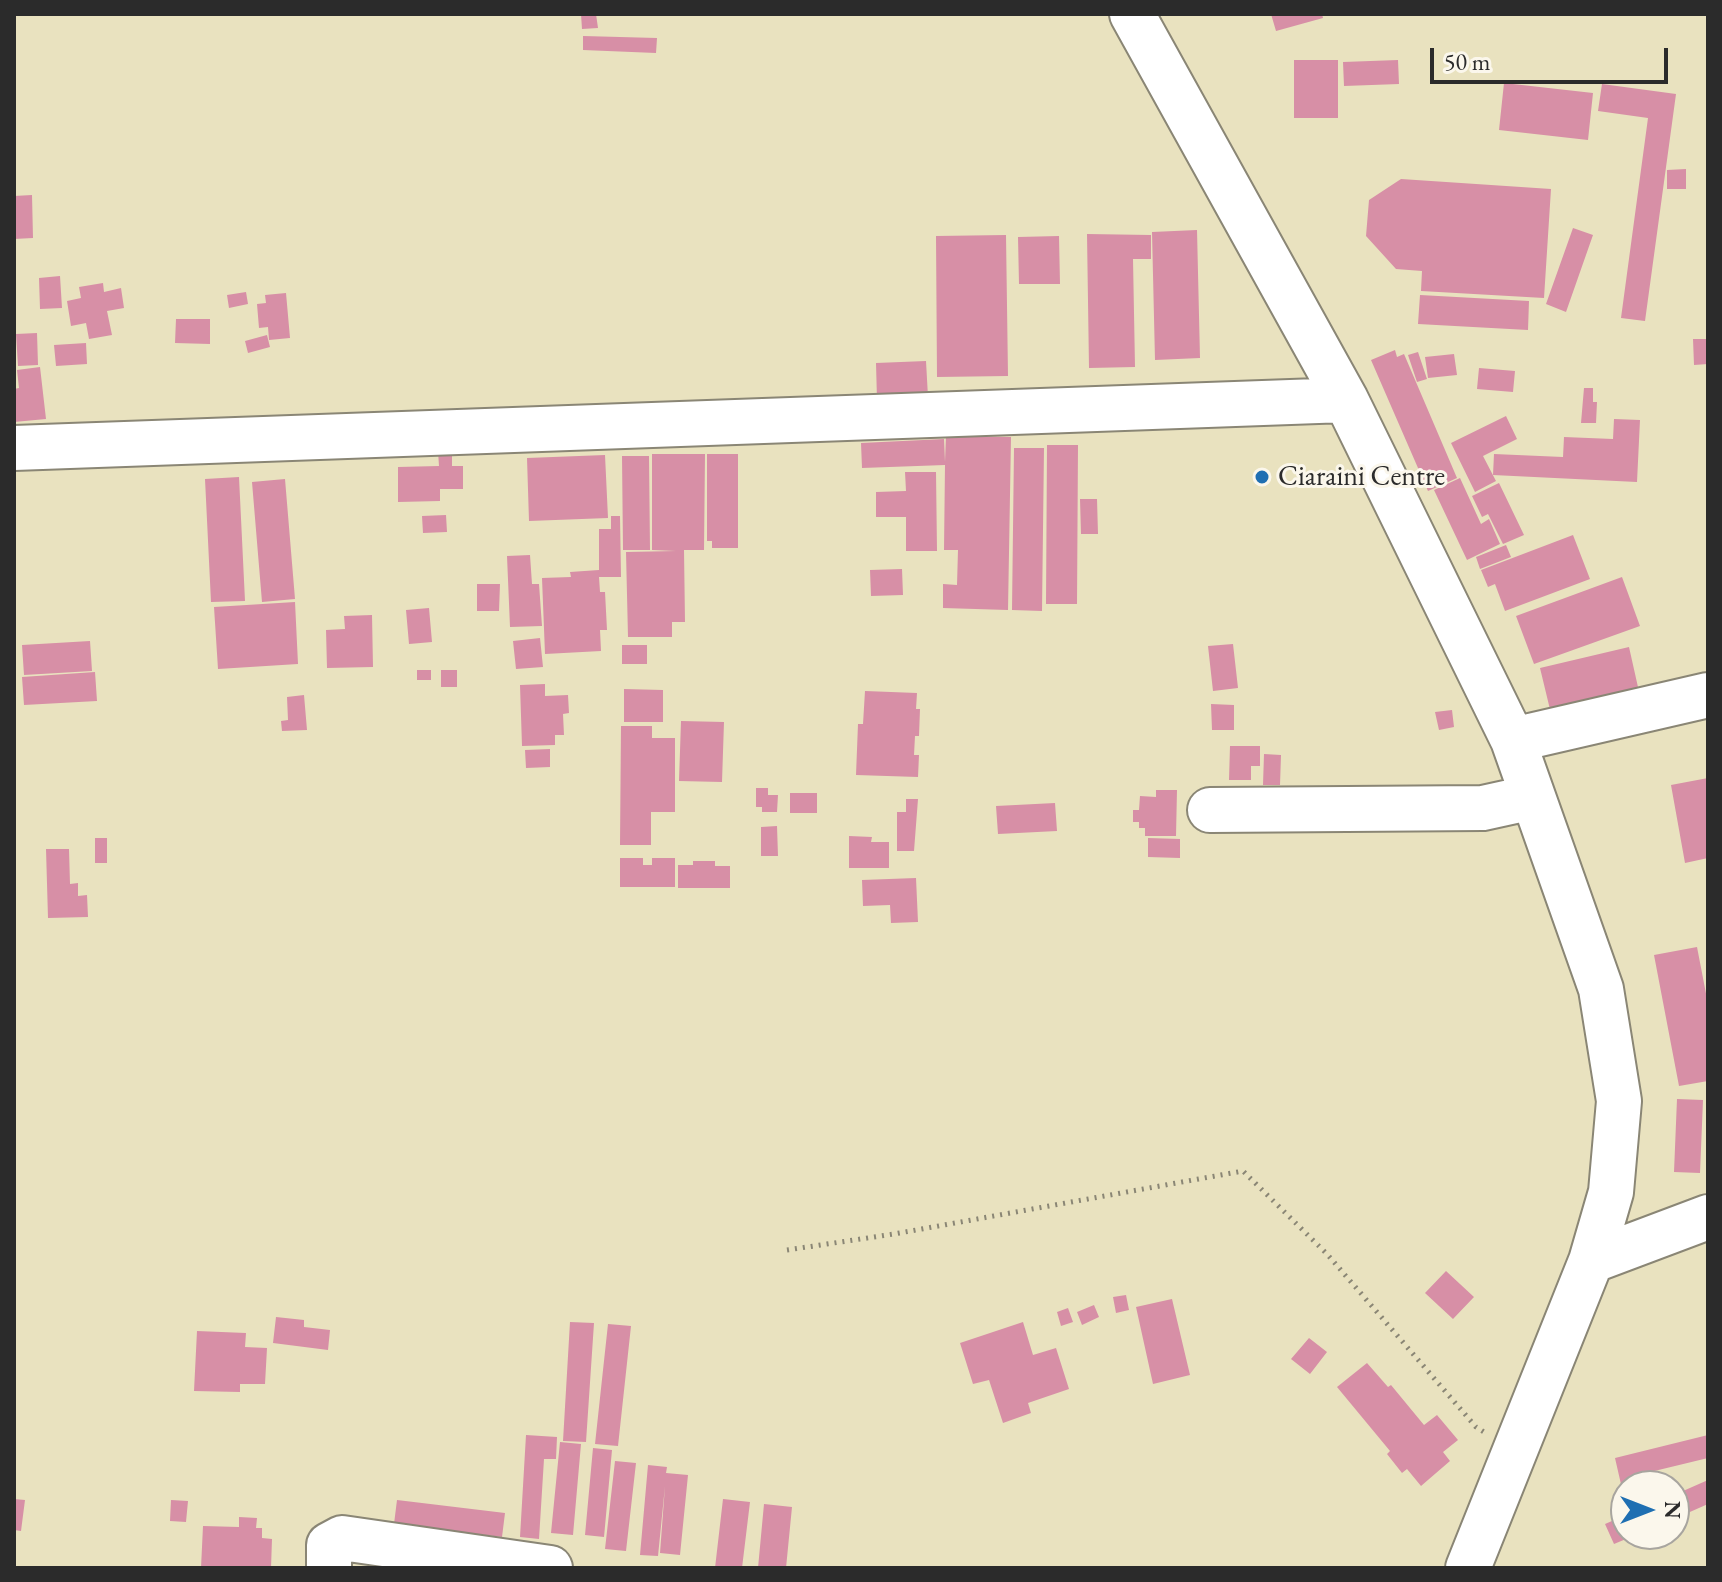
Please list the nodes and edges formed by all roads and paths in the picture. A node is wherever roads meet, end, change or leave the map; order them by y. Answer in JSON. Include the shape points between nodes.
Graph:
{"nodes":[{"id":1,"x":1132,"y":14,"type":"edge"},
{"id":2,"x":1346,"y":400,"type":"junction"},
{"id":3,"x":14,"y":448,"type":"edge"},
{"id":4,"x":1708,"y":695,"type":"edge"},
{"id":5,"x":1513,"y":740,"type":"junction"},
{"id":6,"x":1533,"y":797,"type":"junction"},
{"id":7,"x":1210,"y":810,"type":"dead end"},
{"id":8,"x":1708,"y":1217,"type":"edge"},
{"id":9,"x":787,"y":1250,"type":"dead end"},
{"id":10,"x":1591,"y":1261,"type":"junction"},
{"id":11,"x":1514,"y":1450,"type":"junction"},
{"id":12,"x":329,"y":1568,"type":"edge"},
{"id":13,"x":550,"y":1568,"type":"edge"},
{"id":14,"x":1468,"y":1568,"type":"edge"}],
"edges":[{"from":1,"to":2,"type":"street"},
{"from":2,"to":3,"type":"street"},
{"from":2,"to":5,"type":"street"},
{"from":4,"to":5,"type":"street"},
{"from":5,"to":6,"type":"street"},
{"from":6,"to":7,"type":"street","via":[[1483,808]]},
{"from":6,"to":10,"type":"street","via":[[1601,989],[1619,1101],[1611,1192]]},
{"from":8,"to":10,"type":"street"},
{"from":9,"to":11,"type":"path","via":[[1243,1171],[1327,1254],[1476,1427]]},
{"from":10,"to":11,"type":"street"},
{"from":11,"to":14,"type":"street"},
{"from":12,"to":13,"type":"street","via":[[329,1545],[342,1538]]}]}
